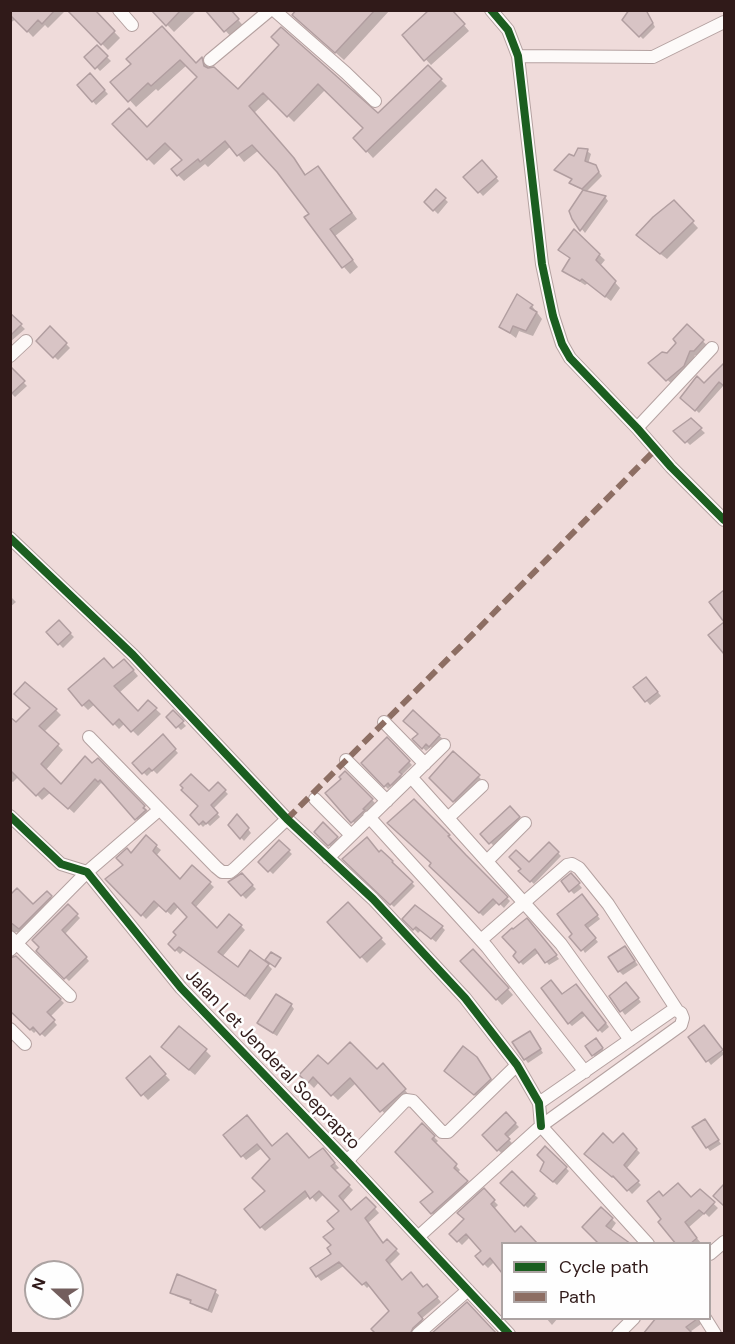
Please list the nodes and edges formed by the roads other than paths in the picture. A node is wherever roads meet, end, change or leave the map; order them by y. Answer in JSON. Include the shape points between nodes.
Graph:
{"nodes":[{"id":1,"x":119,"y":10,"type":"edge"},
{"id":2,"x":272,"y":10,"type":"edge"},
{"id":3,"x":499,"y":13,"type":"edge"},
{"id":4,"x":724,"y":22,"type":"edge"},
{"id":5,"x":132,"y":25,"type":"dead end"},
{"id":6,"x":518,"y":56,"type":"junction"},
{"id":7,"x":210,"y":60,"type":"dead end"},
{"id":8,"x":375,"y":101,"type":"dead end"},
{"id":9,"x":26,"y":342,"type":"dead end"},
{"id":10,"x":712,"y":348,"type":"dead end"},
{"id":11,"x":10,"y":356,"type":"edge"},
{"id":12,"x":637,"y":428,"type":"junction"},
{"id":13,"x":724,"y":520,"type":"edge"},
{"id":14,"x":10,"y":538,"type":"edge"},
{"id":15,"x":384,"y":722,"type":"dead end"},
{"id":16,"x":89,"y":737,"type":"dead end"},
{"id":17,"x":444,"y":745,"type":"dead end"},
{"id":18,"x":346,"y":760,"type":"dead end"},
{"id":19,"x":425,"y":764,"type":"junction"},
{"id":20,"x":411,"y":777,"type":"junction"},
{"id":21,"x":482,"y":786,"type":"dead end"},
{"id":22,"x":315,"y":799,"type":"dead end"},
{"id":23,"x":387,"y":801,"type":"junction"},
{"id":24,"x":159,"y":810,"type":"junction"},
{"id":25,"x":10,"y":816,"type":"edge"},
{"id":26,"x":369,"y":817,"type":"junction"},
{"id":27,"x":448,"y":818,"type":"junction"},
{"id":28,"x":287,"y":819,"type":"junction"},
{"id":29,"x":525,"y":823,"type":"dead end"},
{"id":30,"x":351,"y":835,"type":"junction"},
{"id":31,"x":328,"y":858,"type":"junction"},
{"id":32,"x":488,"y":861,"type":"junction"},
{"id":33,"x":87,"y":872,"type":"junction"},
{"id":34,"x":525,"y":903,"type":"junction"},
{"id":35,"x":481,"y":940,"type":"junction"},
{"id":36,"x":13,"y":944,"type":"edge"},
{"id":37,"x":70,"y":996,"type":"dead end"},
{"id":38,"x":677,"y":1010,"type":"junction"},
{"id":39,"x":10,"y":1029,"type":"edge"},
{"id":40,"x":630,"y":1040,"type":"junction"},
{"id":41,"x":25,"y":1044,"type":"dead end"},
{"id":42,"x":517,"y":1065,"type":"junction"},
{"id":43,"x":585,"y":1072,"type":"junction"},
{"id":44,"x":538,"y":1103,"type":"junction"},
{"id":45,"x":541,"y":1126,"type":"junction"},
{"id":46,"x":347,"y":1161,"type":"junction"},
{"id":47,"x":418,"y":1237,"type":"junction"},
{"id":48,"x":646,"y":1242,"type":"edge"},
{"id":49,"x":724,"y":1242,"type":"edge"},
{"id":50,"x":711,"y":1253,"type":"edge"},
{"id":51,"x":468,"y":1290,"type":"junction"},
{"id":52,"x":632,"y":1320,"type":"edge"},
{"id":53,"x":706,"y":1320,"type":"edge"},
{"id":54,"x":418,"y":1334,"type":"edge"},
{"id":55,"x":508,"y":1334,"type":"edge"},
{"id":56,"x":618,"y":1334,"type":"edge"},
{"id":57,"x":715,"y":1334,"type":"edge"}],
"edges":[{"from":1,"to":5,"type":"street"},
{"from":2,"to":7,"type":"street"},
{"from":2,"to":8,"type":"street"},
{"from":3,"to":6,"type":"street"},
{"from":4,"to":6,"type":"street","via":[[653,57]]},
{"from":6,"to":12,"type":"street","via":[[542,264],[553,316],[570,358]]},
{"from":9,"to":11,"type":"street"},
{"from":10,"to":12,"type":"street"},
{"from":12,"to":13,"type":"street"},
{"from":14,"to":28,"type":"street","via":[[133,655]]},
{"from":15,"to":19,"type":"street"},
{"from":16,"to":24,"type":"street"},
{"from":17,"to":19,"type":"street"},
{"from":18,"to":23,"type":"street"},
{"from":19,"to":20,"type":"street"},
{"from":20,"to":23,"type":"street"},
{"from":20,"to":27,"type":"street"},
{"from":21,"to":27,"type":"street"},
{"from":22,"to":30,"type":"street"},
{"from":23,"to":26,"type":"street"},
{"from":24,"to":28,"type":"street","via":[[226,873]]},
{"from":24,"to":33,"type":"street"},
{"from":25,"to":33,"type":"street","via":[[61,864]]},
{"from":26,"to":30,"type":"street"},
{"from":26,"to":35,"type":"street"},
{"from":27,"to":32,"type":"street"},
{"from":28,"to":31,"type":"street"},
{"from":29,"to":32,"type":"street"},
{"from":30,"to":31,"type":"street"},
{"from":31,"to":42,"type":"street","via":[[373,899],[465,998]]},
{"from":32,"to":34,"type":"street"},
{"from":33,"to":36,"type":"street"},
{"from":33,"to":46,"type":"street","name":"Jalan Let Jenderal Soeprapto","via":[[181,988]]},
{"from":34,"to":35,"type":"street"},
{"from":34,"to":38,"type":"street","via":[[567,864],[577,867],[608,904]]},
{"from":34,"to":40,"type":"street","via":[[561,944]]},
{"from":35,"to":43,"type":"street"},
{"from":36,"to":37,"type":"street"},
{"from":38,"to":40,"type":"street"},
{"from":38,"to":45,"type":"street","via":[[683,1018],[681,1025]]},
{"from":39,"to":41,"type":"street"},
{"from":40,"to":43,"type":"street"},
{"from":42,"to":44,"type":"street"},
{"from":42,"to":46,"type":"street","via":[[448,1132],[441,1131],[413,1101],[405,1100]]},
{"from":43,"to":44,"type":"street"},
{"from":44,"to":45,"type":"street"},
{"from":45,"to":47,"type":"street"},
{"from":45,"to":48,"type":"street"},
{"from":46,"to":47,"type":"street","name":"Jalan Let Jenderal Soeprapto"},
{"from":47,"to":51,"type":"street","name":"Jalan Let Jenderal Soeprapto"},
{"from":49,"to":50,"type":"street"},
{"from":51,"to":54,"type":"street"},
{"from":51,"to":55,"type":"street","name":"Jalan Let Jenderal Soeprapto"},
{"from":52,"to":56,"type":"street"},
{"from":53,"to":57,"type":"street"}]}
